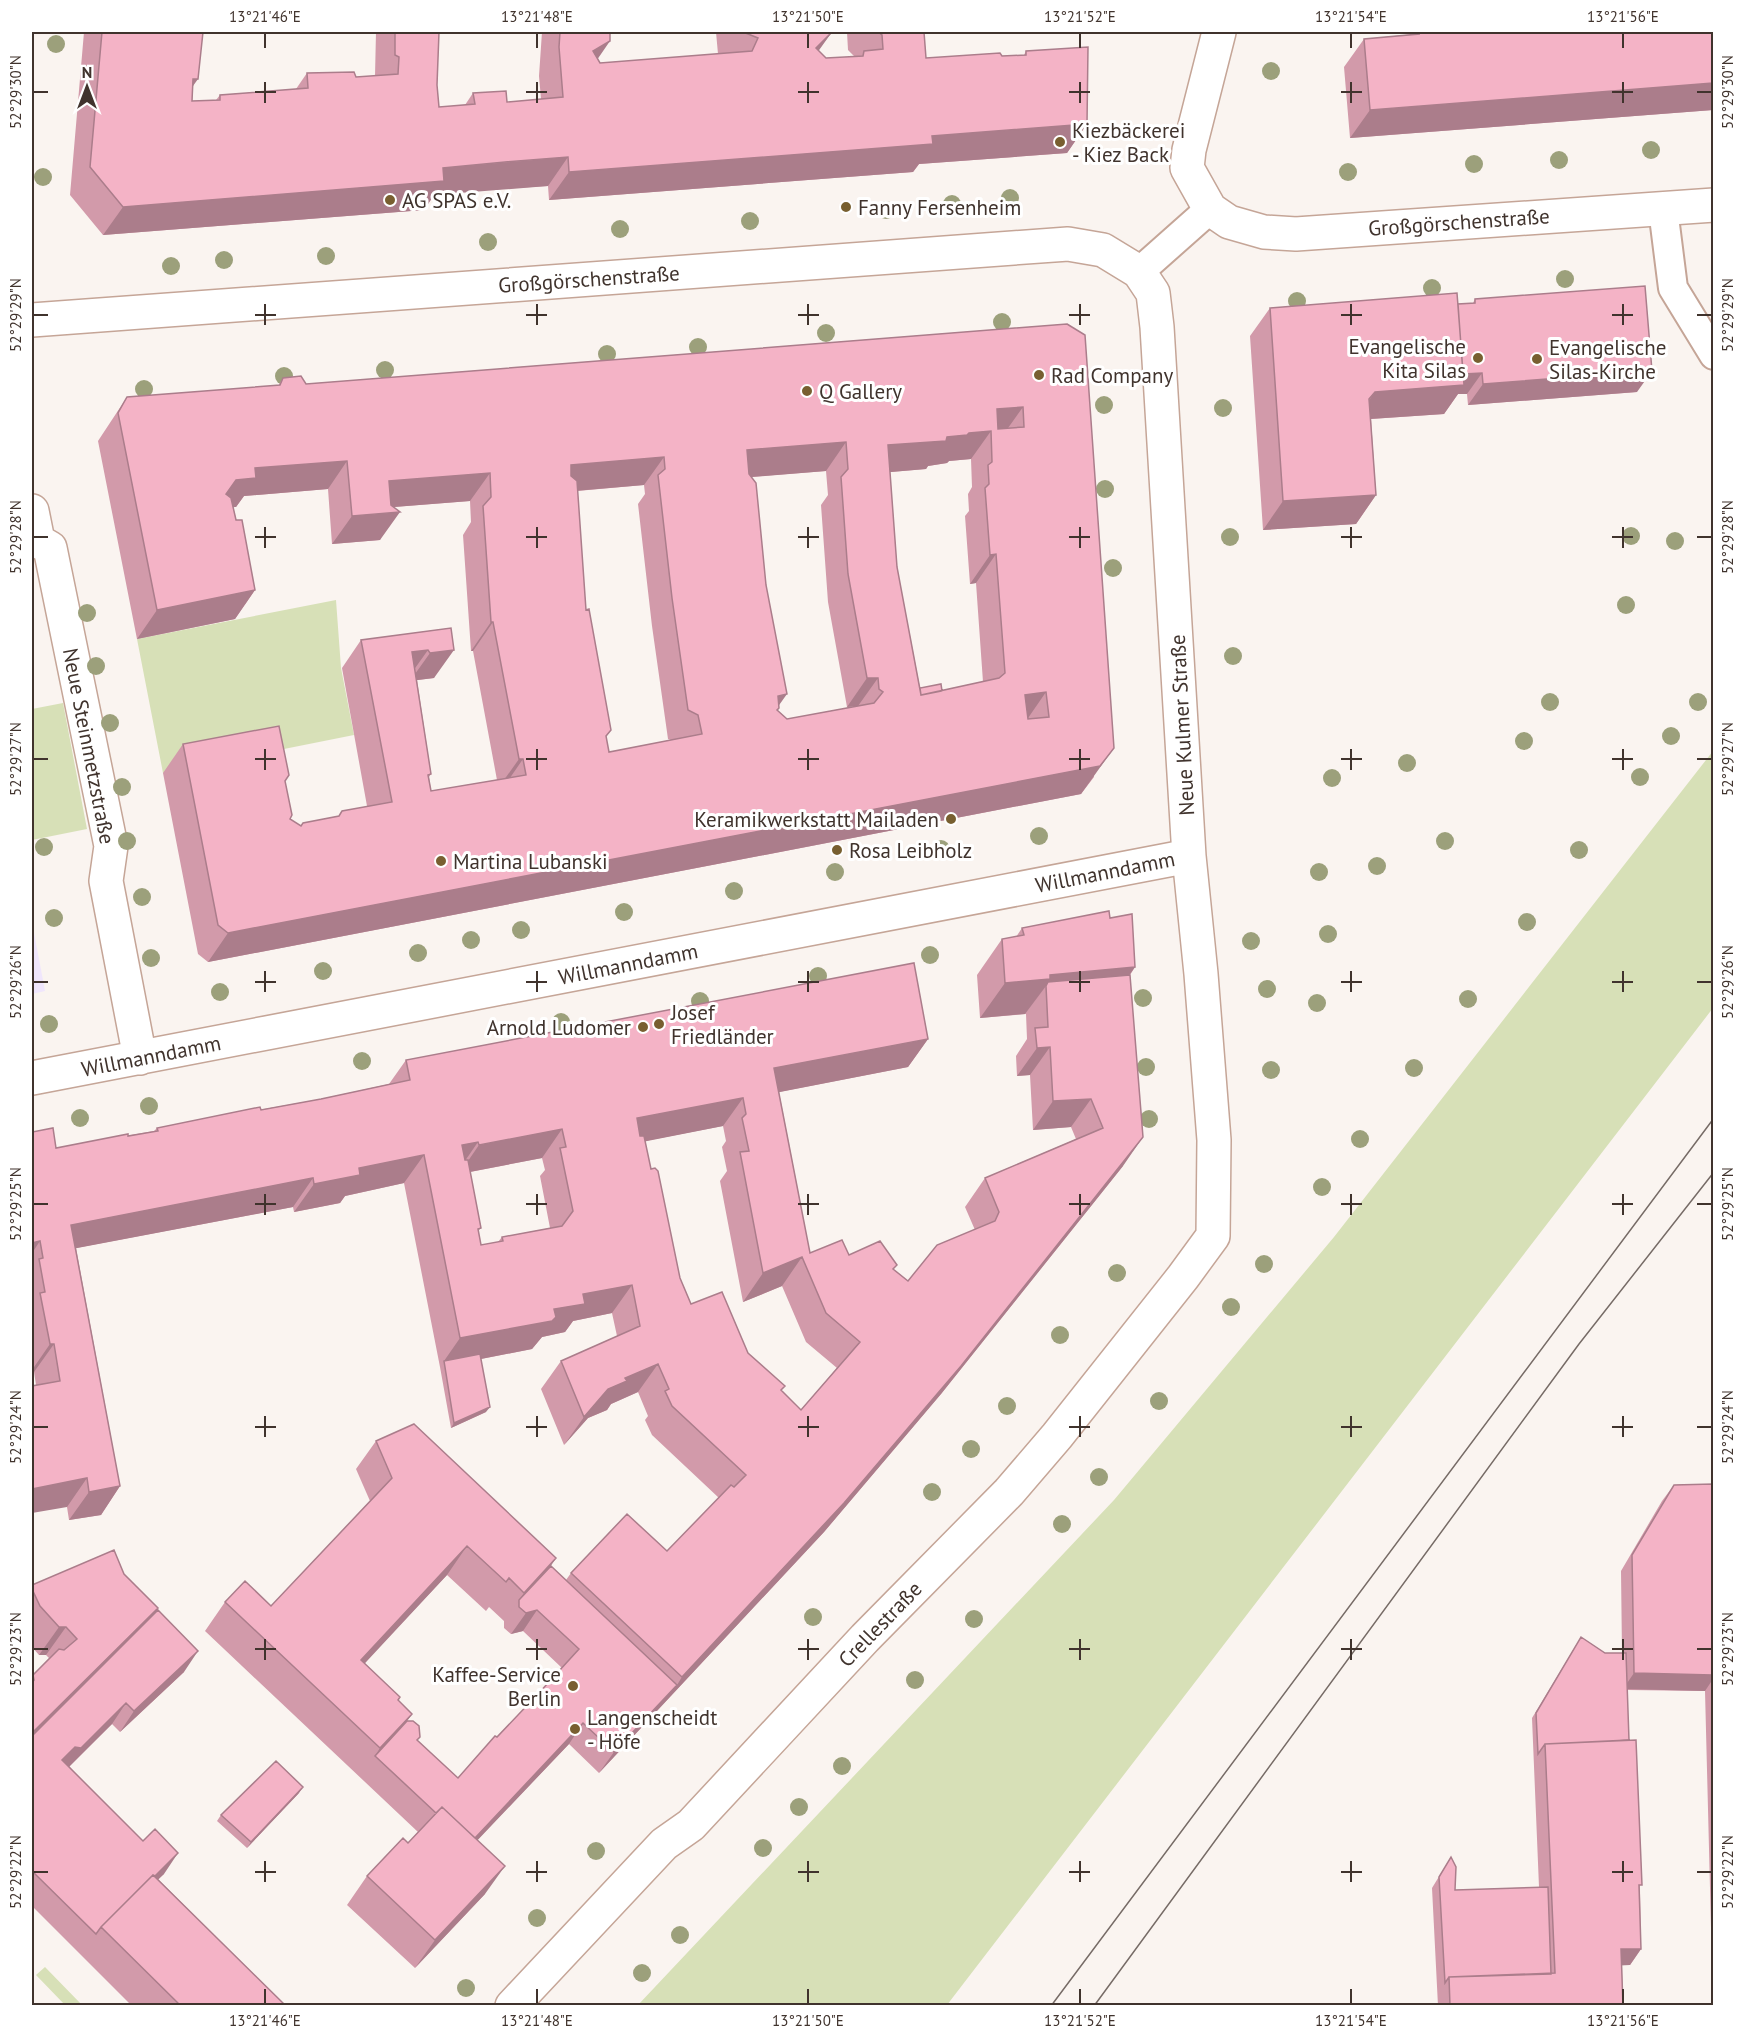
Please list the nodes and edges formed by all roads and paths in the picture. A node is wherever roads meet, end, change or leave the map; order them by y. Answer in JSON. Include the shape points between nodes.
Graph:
{"nodes":[{"id":1,"x":1219,"y":32,"type":"edge"},
{"id":2,"x":1713,"y":205,"type":"edge"},
{"id":3,"x":1210,"y":209,"type":"junction"},
{"id":4,"x":1663,"y":209,"type":"junction"},
{"id":5,"x":1139,"y":272,"type":"junction"},
{"id":6,"x":32,"y":320,"type":"edge"},
{"id":7,"x":1713,"y":354,"type":"edge"},
{"id":8,"x":32,"y":511,"type":"edge"},
{"id":9,"x":1189,"y":856,"type":"junction"},
{"id":10,"x":140,"y":1058,"type":"junction"},
{"id":11,"x":32,"y":1078,"type":"edge"},
{"id":12,"x":1214,"y":1217,"type":"joint"},
{"id":13,"x":512,"y":2006,"type":"edge"}],
"edges":[{"from":1,"to":3,"type":"street","via":[[1187,168]]},
{"from":2,"to":4,"type":"street","name":"Großgörschenstraße"},
{"from":3,"to":4,"type":"street","name":"Großgörschenstraße","via":[[1229,222],[1264,232],[1296,234]]},
{"from":3,"to":5,"type":"lane"},
{"from":4,"to":7,"type":"lane","via":[[1673,288]]},
{"from":5,"to":6,"type":"street","name":"Großgörschenstraße","via":[[1102,250],[1068,244]]},
{"from":5,"to":9,"type":"street","name":"Neue Kulmer Straße","via":[[1153,293],[1157,320]]},
{"from":8,"to":10,"type":"street","name":"Neue Steinmetzstraße","via":[[38,541],[50,548],[111,846],[106,881]]},
{"from":9,"to":10,"type":"street","name":"Willmanndamm"},
{"from":9,"to":12,"type":"street","name":"Neue Kulmer Straße","via":[[1214,1140]]},
{"from":10,"to":11,"type":"street","name":"Willmanndamm"},
{"from":12,"to":13,"type":"street","name":"Crellestraße","via":[[1212,1236],[1183,1277],[1009,1492],[691,1825],[664,1844]]}]}
